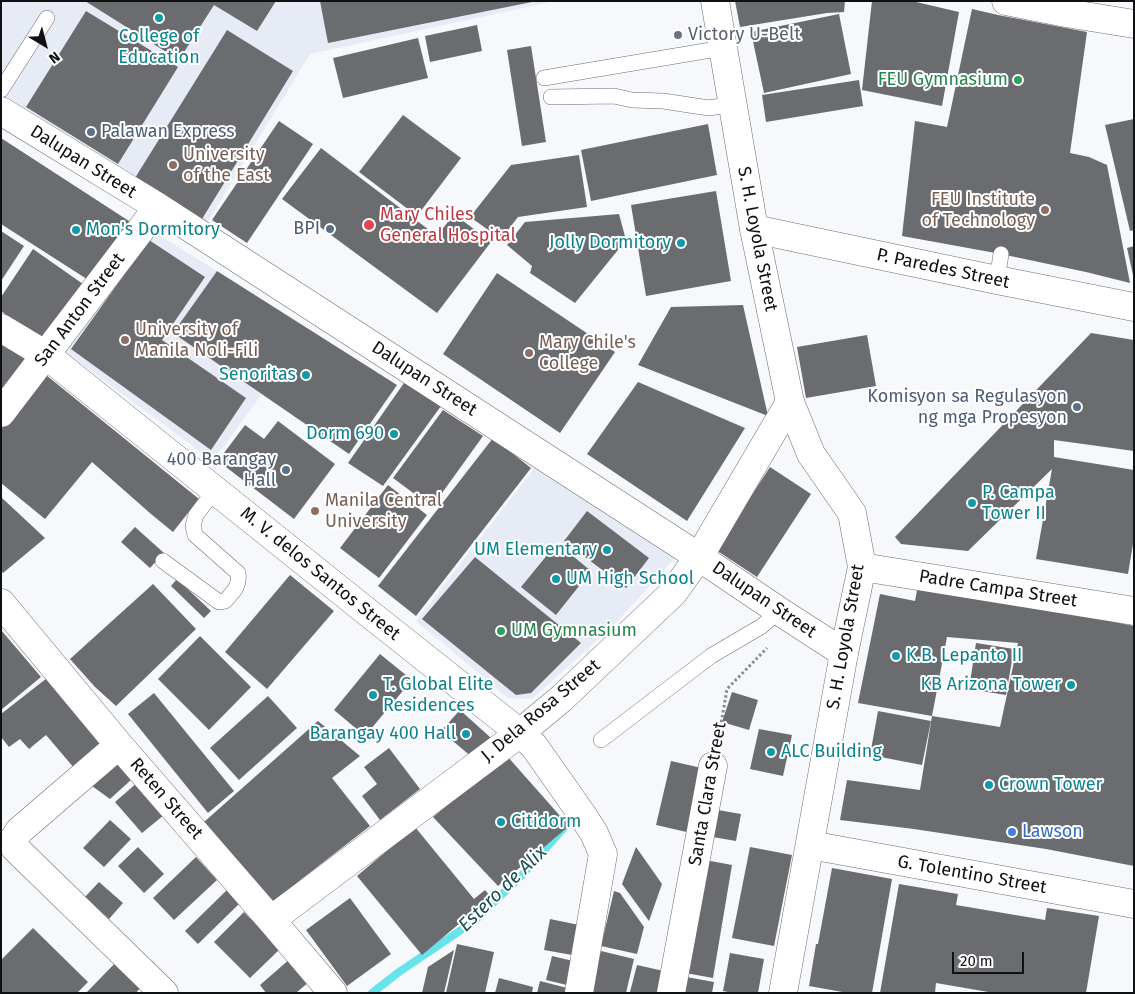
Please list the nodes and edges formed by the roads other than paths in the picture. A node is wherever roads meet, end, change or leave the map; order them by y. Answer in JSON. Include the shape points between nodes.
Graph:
{"nodes":[{"id":1,"x":715,"y":1,"type":"edge"},
{"id":2,"x":1006,"y":1,"type":"edge"},
{"id":3,"x":48,"y":18,"type":"dead end"},
{"id":4,"x":1134,"y":24,"type":"edge"},
{"id":5,"x":723,"y":48,"type":"junction"},
{"id":6,"x":544,"y":78,"type":"dead end"},
{"id":7,"x":1,"y":90,"type":"edge"},
{"id":8,"x":551,"y":97,"type":"dead end"},
{"id":9,"x":733,"y":104,"type":"junction"},
{"id":10,"x":1,"y":111,"type":"edge"},
{"id":11,"x":158,"y":207,"type":"junction"},
{"id":12,"x":754,"y":229,"type":"junction"},
{"id":13,"x":1134,"y":307,"type":"edge"},
{"id":14,"x":1,"y":328,"type":"edge"},
{"id":15,"x":46,"y":355,"type":"junction"},
{"id":16,"x":790,"y":402,"type":"junction"},
{"id":17,"x":1,"y":413,"type":"edge"},
{"id":18,"x":215,"y":490,"type":"junction"},
{"id":19,"x":699,"y":557,"type":"junction"},
{"id":20,"x":163,"y":562,"type":"dead end"},
{"id":21,"x":862,"y":568,"type":"junction"},
{"id":22,"x":1,"y":603,"type":"edge"},
{"id":23,"x":779,"y":611,"type":"junction"},
{"id":24,"x":1134,"y":611,"type":"edge"},
{"id":25,"x":844,"y":653,"type":"junction"},
{"id":26,"x":520,"y":733,"type":"junction"},
{"id":27,"x":601,"y":740,"type":"dead end"},
{"id":28,"x":119,"y":745,"type":"junction"},
{"id":29,"x":713,"y":766,"type":"road end"},
{"id":30,"x":810,"y":845,"type":"junction"},
{"id":31,"x":1134,"y":904,"type":"edge"},
{"id":32,"x":271,"y":920,"type":"junction"},
{"id":33,"x":164,"y":993,"type":"edge"},
{"id":34,"x":332,"y":993,"type":"edge"},
{"id":35,"x":579,"y":993,"type":"edge"},
{"id":36,"x":671,"y":993,"type":"edge"},
{"id":37,"x":782,"y":993,"type":"edge"}],
"edges":[{"from":1,"to":5,"type":"street","name":"S. H. Loyola Street"},
{"from":2,"to":4,"type":"street"},
{"from":3,"to":7,"type":"lane"},
{"from":5,"to":6,"type":"lane"},
{"from":5,"to":9,"type":"street","name":"S. H. Loyola Street"},
{"from":8,"to":9,"type":"lane","via":[[614,96],[709,108]]},
{"from":9,"to":12,"type":"street","name":"S. H. Loyola Street"},
{"from":10,"to":11,"type":"street","name":"Dalupan Street"},
{"from":11,"to":15,"type":"street","name":"San Anton Street"},
{"from":11,"to":19,"type":"street","name":"Dalupan Street"},
{"from":12,"to":13,"type":"street","name":"P. Paredes Street","via":[[999,267]]},
{"from":12,"to":16,"type":"street","name":"S. H. Loyola Street"},
{"from":14,"to":15,"type":"street","name":"M. V. delos Santos Street"},
{"from":15,"to":17,"type":"street","name":"San Anton Street"},
{"from":15,"to":18,"type":"street","name":"M. V. delos Santos Street"},
{"from":16,"to":19,"type":"street","name":"J. Dela Rosa Street"},
{"from":16,"to":21,"type":"street","name":"S. H. Loyola Street","via":[[811,454],[852,513]]},
{"from":18,"to":20,"type":"lane","via":[[196,515],[192,526],[195,535],[238,573],[239,581],[233,592],[219,602]]},
{"from":18,"to":26,"type":"street","name":"M. V. delos Santos Street"},
{"from":19,"to":23,"type":"street","name":"Dalupan Street"},
{"from":19,"to":26,"type":"street","name":"J. Dela Rosa Street","via":[[673,593],[562,698]]},
{"from":21,"to":24,"type":"street","name":"Padre Campa Street"},
{"from":21,"to":25,"type":"street","name":"S. H. Loyola Street"},
{"from":22,"to":28,"type":"street","name":"Reten Street"},
{"from":23,"to":25,"type":"street","name":"Dalupan Street"},
{"from":23,"to":27,"type":"lane","via":[[762,626],[711,656]]},
{"from":25,"to":30,"type":"street","name":"S. H. Loyola Street"},
{"from":26,"to":32,"type":"street","name":"J. Dela Rosa Street"},
{"from":26,"to":35,"type":"street","name":"M. V. delos Santos Street","via":[[534,746],[581,813],[603,854]]},
{"from":28,"to":32,"type":"street","name":"Reten Street"},
{"from":28,"to":33,"type":"street","via":[[19,831],[14,839],[15,848]]},
{"from":29,"to":36,"type":"street","name":"Santa Clara Street"},
{"from":30,"to":31,"type":"street","name":"G. Tolentino Street"},
{"from":30,"to":37,"type":"street","name":"S. H. Loyola Street"},
{"from":32,"to":34,"type":"street","name":"Reten Street"}]}
